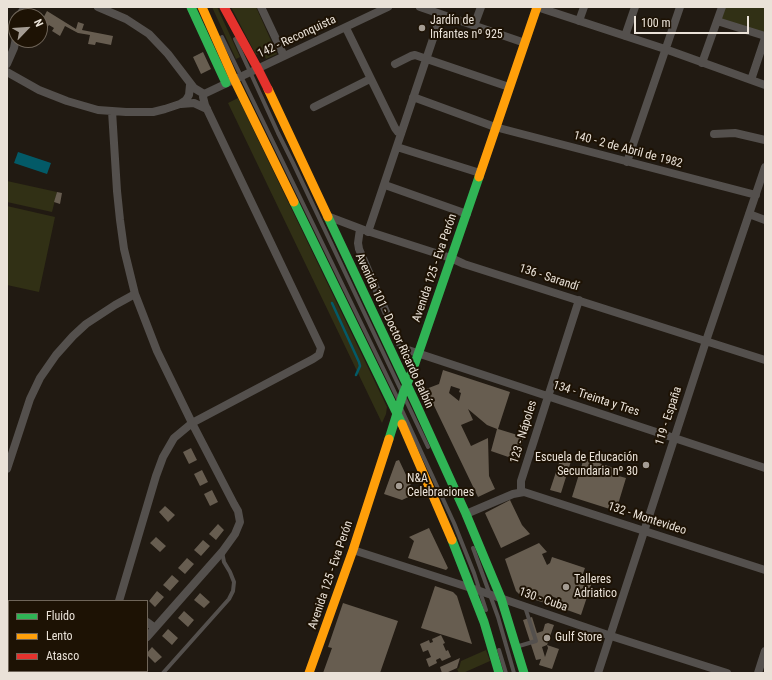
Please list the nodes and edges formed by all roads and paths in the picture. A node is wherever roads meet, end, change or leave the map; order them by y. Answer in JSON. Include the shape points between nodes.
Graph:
{"nodes":[{"id":1,"x":98,"y":7,"type":"edge"},
{"id":2,"x":191,"y":7,"type":"edge"},
{"id":3,"x":204,"y":7,"type":"edge"},
{"id":4,"x":223,"y":7,"type":"edge"},
{"id":5,"x":261,"y":7,"type":"edge"},
{"id":6,"x":388,"y":7,"type":"edge"},
{"id":7,"x":420,"y":7,"type":"edge"},
{"id":8,"x":481,"y":7,"type":"edge"},
{"id":9,"x":537,"y":7,"type":"edge"},
{"id":10,"x":584,"y":7,"type":"edge"},
{"id":11,"x":635,"y":7,"type":"edge"},
{"id":12,"x":680,"y":7,"type":"edge"},
{"id":13,"x":722,"y":7,"type":"edge"},
{"id":14,"x":441,"y":15,"type":"junction"},
{"id":15,"x":579,"y":21,"type":"junction"},
{"id":16,"x":718,"y":21,"type":"junction"},
{"id":17,"x":474,"y":26,"type":"junction"},
{"id":18,"x":216,"y":27,"type":"dead end"},
{"id":19,"x":346,"y":28,"type":"junction"},
{"id":20,"x":220,"y":34,"type":"dead end"},
{"id":21,"x":625,"y":36,"type":"junction"},
{"id":22,"x":765,"y":37,"type":"edge"},
{"id":23,"x":525,"y":43,"type":"junction"},
{"id":24,"x":14,"y":48,"type":"edge"},
{"id":25,"x":665,"y":49,"type":"junction"},
{"id":26,"x":284,"y":56,"type":"junction"},
{"id":27,"x":426,"y":58,"type":"junction"},
{"id":28,"x":702,"y":63,"type":"junction"},
{"id":29,"x":7,"y":64,"type":"edge"},
{"id":30,"x":395,"y":64,"type":"dead end"},
{"id":31,"x":254,"y":71,"type":"junction"},
{"id":32,"x":7,"y":72,"type":"edge"},
{"id":33,"x":234,"y":79,"type":"junction"},
{"id":34,"x":370,"y":79,"type":"junction"},
{"id":35,"x":751,"y":80,"type":"junction"},
{"id":36,"x":190,"y":85,"type":"junction"},
{"id":37,"x":765,"y":85,"type":"edge"},
{"id":38,"x":509,"y":86,"type":"junction"},
{"id":39,"x":204,"y":94,"type":"junction"},
{"id":40,"x":413,"y":98,"type":"junction"},
{"id":41,"x":180,"y":104,"type":"junction"},
{"id":42,"x":314,"y":107,"type":"dead end"},
{"id":43,"x":207,"y":108,"type":"junction"},
{"id":44,"x":112,"y":111,"type":"junction"},
{"id":45,"x":495,"y":127,"type":"junction"},
{"id":46,"x":401,"y":134,"type":"junction"},
{"id":47,"x":714,"y":134,"type":"dead end"},
{"id":48,"x":765,"y":140,"type":"edge"},
{"id":49,"x":397,"y":147,"type":"junction"},
{"id":50,"x":627,"y":162,"type":"junction"},
{"id":51,"x":765,"y":167,"type":"edge"},
{"id":52,"x":480,"y":173,"type":"junction"},
{"id":53,"x":385,"y":185,"type":"junction"},
{"id":54,"x":756,"y":195,"type":"junction"},
{"id":55,"x":467,"y":214,"type":"junction"},
{"id":56,"x":749,"y":214,"type":"junction"},
{"id":57,"x":327,"y":216,"type":"junction"},
{"id":58,"x":765,"y":220,"type":"edge"},
{"id":59,"x":364,"y":230,"type":"junction"},
{"id":60,"x":451,"y":258,"type":"junction"},
{"id":61,"x":135,"y":294,"type":"junction"},
{"id":62,"x":579,"y":300,"type":"junction"},
{"id":63,"x":706,"y":341,"type":"junction"},
{"id":64,"x":419,"y":353,"type":"junction"},
{"id":65,"x":765,"y":360,"type":"edge"},
{"id":66,"x":407,"y":383,"type":"junction"},
{"id":67,"x":403,"y":394,"type":"junction"},
{"id":68,"x":548,"y":396,"type":"junction"},
{"id":69,"x":400,"y":404,"type":"junction"},
{"id":70,"x":397,"y":414,"type":"junction"},
{"id":71,"x":192,"y":423,"type":"junction"},
{"id":72,"x":675,"y":438,"type":"junction"},
{"id":73,"x":431,"y":451,"type":"dead end"},
{"id":74,"x":765,"y":468,"type":"edge"},
{"id":75,"x":7,"y":469,"type":"edge"},
{"id":76,"x":521,"y":492,"type":"junction"},
{"id":77,"x":466,"y":514,"type":"junction"},
{"id":78,"x":644,"y":531,"type":"junction"},
{"id":79,"x":471,"y":541,"type":"dead end"},
{"id":80,"x":353,"y":550,"type":"junction"},
{"id":81,"x":222,"y":552,"type":"junction"},
{"id":82,"x":765,"y":570,"type":"edge"},
{"id":83,"x":471,"y":588,"type":"junction"},
{"id":84,"x":480,"y":592,"type":"junction"},
{"id":85,"x":491,"y":595,"type":"junction"},
{"id":86,"x":501,"y":598,"type":"junction"},
{"id":87,"x":120,"y":600,"type":"edge"},
{"id":88,"x":525,"y":606,"type":"junction"},
{"id":89,"x":487,"y":613,"type":"dead end"},
{"id":90,"x":148,"y":623,"type":"edge"},
{"id":91,"x":155,"y":628,"type":"junction"},
{"id":92,"x":148,"y":636,"type":"edge"},
{"id":93,"x":611,"y":636,"type":"junction"},
{"id":94,"x":497,"y":644,"type":"dead end"},
{"id":95,"x":517,"y":647,"type":"junction"},
{"id":96,"x":765,"y":651,"type":"edge"},
{"id":97,"x":163,"y":673,"type":"edge"},
{"id":98,"x":309,"y":673,"type":"edge"},
{"id":99,"x":499,"y":673,"type":"edge"},
{"id":100,"x":506,"y":673,"type":"edge"},
{"id":101,"x":514,"y":673,"type":"edge"},
{"id":102,"x":524,"y":673,"type":"edge"},
{"id":103,"x":598,"y":673,"type":"edge"},
{"id":104,"x":727,"y":673,"type":"edge"},
{"id":105,"x":758,"y":673,"type":"edge"}],
"edges":[{"from":1,"to":36,"type":"street","via":[[126,19],[149,34],[168,54]]},
{"from":2,"to":33,"type":"main road"},
{"from":3,"to":18,"type":"lane"},
{"from":3,"to":33,"type":"main road"},
{"from":4,"to":31,"type":"main road","name":"Avenida 101 - Doctor Ricardo Balbín"},
{"from":5,"to":26,"type":"street"},
{"from":6,"to":19,"type":"street","name":"142 - Reconquista"},
{"from":7,"to":14,"type":"street"},
{"from":8,"to":17,"type":"street"},
{"from":9,"to":15,"type":"street"},
{"from":9,"to":23,"type":"main road","name":"Avenida 125 - Eva Perón"},
{"from":10,"to":15,"type":"street"},
{"from":11,"to":21,"type":"street"},
{"from":12,"to":25,"type":"street"},
{"from":13,"to":16,"type":"street"},
{"from":14,"to":17,"type":"street"},
{"from":14,"to":27,"type":"street","name":"134 - Treinta y Tres"},
{"from":15,"to":21,"type":"street"},
{"from":16,"to":22,"type":"street"},
{"from":16,"to":28,"type":"street"},
{"from":17,"to":23,"type":"street"},
{"from":19,"to":26,"type":"street","name":"142 - Reconquista"},
{"from":19,"to":34,"type":"street"},
{"from":20,"to":33,"type":"lane"},
{"from":21,"to":25,"type":"street"},
{"from":22,"to":35,"type":"street"},
{"from":23,"to":38,"type":"main road","name":"Avenida 125 - Eva Perón"},
{"from":24,"to":29,"type":"street"},
{"from":25,"to":28,"type":"street"},
{"from":25,"to":50,"type":"street"},
{"from":26,"to":31,"type":"street","name":"142 - Reconquista"},
{"from":27,"to":30,"type":"street","via":[[411,56]]},
{"from":27,"to":38,"type":"street"},
{"from":27,"to":40,"type":"street","name":"134 - Treinta y Tres"},
{"from":28,"to":35,"type":"street"},
{"from":31,"to":33,"type":"street","name":"142 - Reconquista"},
{"from":31,"to":57,"type":"main road","name":"Avenida 101 - Doctor Ricardo Balbín"},
{"from":31,"to":67,"type":"lane"},
{"from":32,"to":44,"type":"street","via":[[39,90],[67,101],[98,110]]},
{"from":33,"to":39,"type":"street","name":"142 - Reconquista"},
{"from":33,"to":69,"type":"lane"},
{"from":33,"to":70,"type":"main road"},
{"from":34,"to":42,"type":"street"},
{"from":34,"to":46,"type":"street","via":[[395,128]]},
{"from":35,"to":37,"type":"street"},
{"from":36,"to":39,"type":"street"},
{"from":36,"to":41,"type":"street","via":[[189,95]]},
{"from":38,"to":45,"type":"main road","name":"Avenida 125 - Eva Perón"},
{"from":39,"to":43,"type":"street"},
{"from":40,"to":45,"type":"street","name":"140 - 2 de Abril de 1982"},
{"from":40,"to":46,"type":"street","name":"134 - Treinta y Tres"},
{"from":41,"to":43,"type":"street","via":[[194,103]]},
{"from":41,"to":44,"type":"street","via":[[153,112]]},
{"from":43,"to":71,"type":"street","via":[[321,348],[319,355],[313,359]]},
{"from":44,"to":61,"type":"street","via":[[120,220]]},
{"from":45,"to":50,"type":"street","name":"140 - 2 de Abril de 1982"},
{"from":45,"to":52,"type":"main road","name":"Avenida 125 - Eva Perón"},
{"from":46,"to":49,"type":"street","name":"134 - Treinta y Tres"},
{"from":47,"to":48,"type":"street","via":[[735,133]]},
{"from":49,"to":52,"type":"street"},
{"from":49,"to":53,"type":"street","name":"134 - Treinta y Tres"},
{"from":50,"to":54,"type":"street","name":"140 - 2 de Abril de 1982"},
{"from":51,"to":54,"type":"street","name":"119 - España"},
{"from":52,"to":55,"type":"main road","name":"Avenida 125 - Eva Perón"},
{"from":53,"to":55,"type":"street"},
{"from":53,"to":59,"type":"street","name":"134 - Treinta y Tres"},
{"from":54,"to":56,"type":"street","name":"119 - España"},
{"from":55,"to":60,"type":"main road","name":"Avenida 125 - Eva Perón"},
{"from":56,"to":58,"type":"street"},
{"from":56,"to":63,"type":"street","name":"119 - España"},
{"from":57,"to":59,"type":"street","name":"136 - Sarandí"},
{"from":57,"to":66,"type":"main road","name":"Avenida 101 - Doctor Ricardo Balbín"},
{"from":59,"to":60,"type":"street","name":"136 - Sarandí"},
{"from":59,"to":64,"type":"street","name":"134 - Treinta y Tres","via":[[358,249],[399,342],[405,349]]},
{"from":60,"to":62,"type":"street","name":"136 - Sarandí"},
{"from":60,"to":64,"type":"main road","name":"Avenida 125 - Eva Perón"},
{"from":61,"to":71,"type":"street","via":[[157,351]]},
{"from":61,"to":75,"type":"street","via":[[86,324],[56,355],[40,378],[30,399]]},
{"from":62,"to":63,"type":"street","name":"136 - Sarandí"},
{"from":62,"to":68,"type":"street","name":"123 - Nápoles"},
{"from":63,"to":65,"type":"street","name":"136 - Sarandí"},
{"from":63,"to":72,"type":"street","name":"119 - España"},
{"from":64,"to":66,"type":"main road","name":"Avenida 125 - Eva Perón"},
{"from":64,"to":68,"type":"street","name":"134 - Treinta y Tres"},
{"from":66,"to":67,"type":"main road","name":"Avenida 125 - Eva Perón"},
{"from":66,"to":77,"type":"main road","name":"Avenida 101 - Doctor Ricardo Balbín"},
{"from":67,"to":69,"type":"main road","name":"Avenida 125 - Eva Perón"},
{"from":67,"to":73,"type":"lane"},
{"from":68,"to":72,"type":"street","name":"134 - Treinta y Tres"},
{"from":68,"to":76,"type":"street","name":"123 - Nápoles","via":[[521,481]]},
{"from":69,"to":70,"type":"main road","name":"Avenida 125 - Eva Perón"},
{"from":69,"to":84,"type":"lane","via":[[454,523]]},
{"from":70,"to":80,"type":"main road","name":"Avenida 125 - Eva Perón"},
{"from":70,"to":83,"type":"main road"},
{"from":71,"to":81,"type":"street","via":[[239,516],[239,528]]},
{"from":71,"to":87,"type":"street","via":[[174,438],[156,476]]},
{"from":72,"to":74,"type":"street","name":"134 - Treinta y Tres"},
{"from":72,"to":78,"type":"street","name":"119 - España"},
{"from":76,"to":77,"type":"street"},
{"from":76,"to":78,"type":"street","name":"132 - Montevideo"},
{"from":77,"to":86,"type":"main road","name":"Avenida 101 - Doctor Ricardo Balbín"},
{"from":78,"to":82,"type":"street","name":"132 - Montevideo"},
{"from":78,"to":93,"type":"street","name":"119 - España"},
{"from":79,"to":85,"type":"lane"},
{"from":80,"to":83,"type":"street","name":"130 - Cuba"},
{"from":80,"to":98,"type":"main road","name":"Avenida 125 - Eva Perón"},
{"from":81,"to":91,"type":"street"},
{"from":81,"to":97,"type":"lane","via":[[234,582],[230,599]]},
{"from":83,"to":84,"type":"street","name":"130 - Cuba"},
{"from":83,"to":99,"type":"main road"},
{"from":84,"to":85,"type":"street","name":"130 - Cuba"},
{"from":84,"to":89,"type":"lane"},
{"from":85,"to":86,"type":"street","name":"130 - Cuba"},
{"from":85,"to":101,"type":"lane"},
{"from":86,"to":88,"type":"street","name":"130 - Cuba"},
{"from":86,"to":95,"type":"main road","name":"Avenida 101 - Doctor Ricardo Balbín"},
{"from":88,"to":93,"type":"street","name":"130 - Cuba"},
{"from":88,"to":95,"type":"lane","via":[[536,641]]},
{"from":90,"to":91,"type":"street"},
{"from":91,"to":92,"type":"street"},
{"from":93,"to":103,"type":"street","name":"119 - España"},
{"from":93,"to":104,"type":"street","name":"130 - Cuba"},
{"from":94,"to":100,"type":"lane"},
{"from":95,"to":102,"type":"main road","name":"Avenida 101 - Doctor Ricardo Balbín"},
{"from":96,"to":105,"type":"street"}]}
